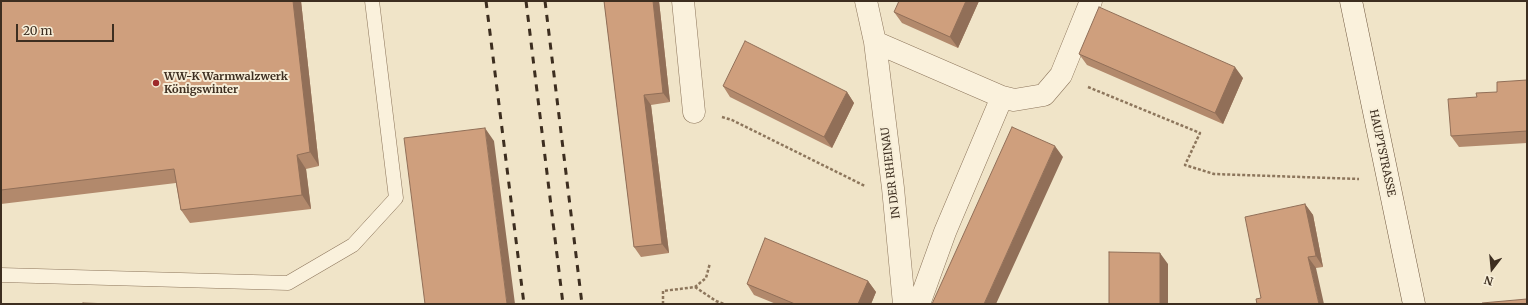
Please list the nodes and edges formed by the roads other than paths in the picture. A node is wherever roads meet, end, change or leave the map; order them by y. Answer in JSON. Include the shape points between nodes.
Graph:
{"nodes":[{"id":1,"x":372,"y":1,"type":"edge"},
{"id":2,"x":683,"y":1,"type":"edge"},
{"id":3,"x":866,"y":1,"type":"edge"},
{"id":4,"x":1091,"y":1,"type":"edge"},
{"id":5,"x":1351,"y":1,"type":"edge"},
{"id":6,"x":875,"y":42,"type":"junction"},
{"id":7,"x":1002,"y":97,"type":"junction"},
{"id":8,"x":694,"y":112,"type":"dead end"},
{"id":9,"x":1,"y":275,"type":"edge"},
{"id":10,"x":904,"y":304,"type":"edge"},
{"id":11,"x":918,"y":304,"type":"edge"},
{"id":12,"x":1414,"y":304,"type":"edge"}],
"edges":[{"from":1,"to":9,"type":"lane","via":[[396,198],[353,245],[288,283]]},
{"from":2,"to":8,"type":"street"},
{"from":3,"to":6,"type":"street","name":"IN DER RHEINAU"},
{"from":4,"to":7,"type":"street","via":[[1061,76],[1044,95],[1014,100]]},
{"from":5,"to":12,"type":"street","name":"HAUPTSTRASSE"},
{"from":6,"to":7,"type":"street"},
{"from":6,"to":10,"type":"street","name":"IN DER RHEINAU"},
{"from":7,"to":11,"type":"street","via":[[945,232]]}]}
